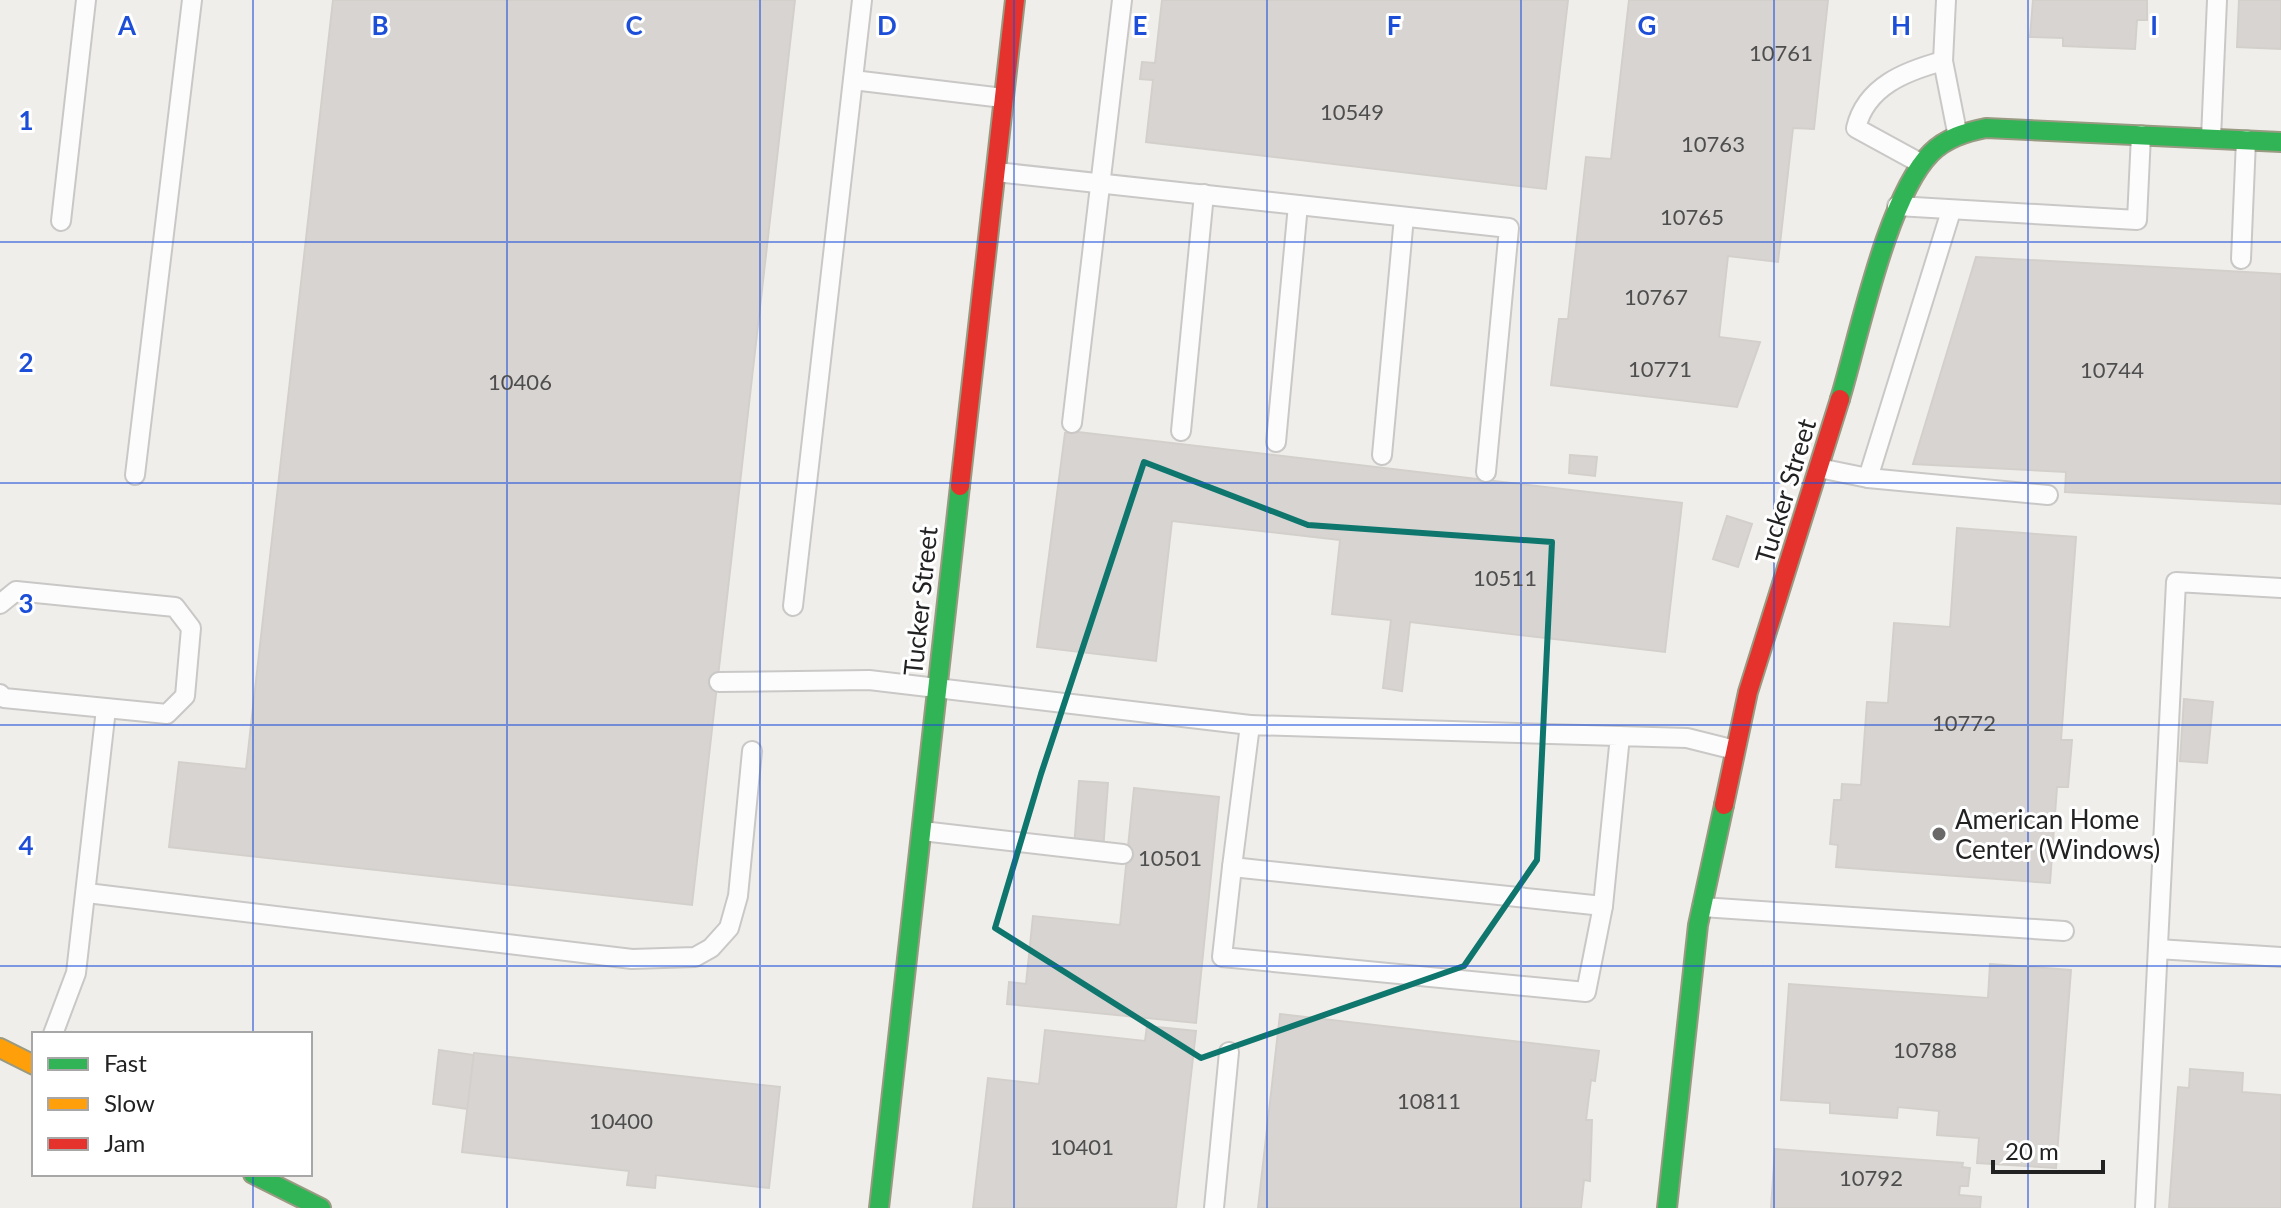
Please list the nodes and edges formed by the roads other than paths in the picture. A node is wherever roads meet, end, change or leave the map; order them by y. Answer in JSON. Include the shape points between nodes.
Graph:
{"nodes":[{"id":1,"x":86,"y":0,"type":"edge"},
{"id":2,"x":192,"y":0,"type":"edge"},
{"id":3,"x":862,"y":0,"type":"edge"},
{"id":4,"x":1015,"y":0,"type":"edge"},
{"id":5,"x":1122,"y":0,"type":"edge"},
{"id":6,"x":1946,"y":0,"type":"edge"},
{"id":7,"x":2217,"y":0,"type":"edge"},
{"id":8,"x":1943,"y":61,"type":"junction"},
{"id":9,"x":853,"y":80,"type":"junction"},
{"id":10,"x":1003,"y":98,"type":"junction"},
{"id":11,"x":1957,"y":132,"type":"junction"},
{"id":12,"x":2141,"y":135,"type":"junction"},
{"id":13,"x":2211,"y":138,"type":"junction"},
{"id":14,"x":2246,"y":140,"type":"junction"},
{"id":15,"x":2281,"y":142,"type":"edge"},
{"id":16,"x":1920,"y":163,"type":"junction"},
{"id":17,"x":993,"y":171,"type":"junction"},
{"id":18,"x":1100,"y":183,"type":"junction"},
{"id":19,"x":1204,"y":194,"type":"junction"},
{"id":20,"x":1298,"y":205,"type":"junction"},
{"id":21,"x":1897,"y":206,"type":"junction"},
{"id":22,"x":1951,"y":211,"type":"junction"},
{"id":23,"x":1404,"y":217,"type":"junction"},
{"id":24,"x":61,"y":221,"type":"dead end"},
{"id":25,"x":2241,"y":259,"type":"dead end"},
{"id":26,"x":1072,"y":423,"type":"dead end"},
{"id":27,"x":1181,"y":431,"type":"dead end"},
{"id":28,"x":1276,"y":442,"type":"dead end"},
{"id":29,"x":1382,"y":455,"type":"dead end"},
{"id":30,"x":1819,"y":468,"type":"junction"},
{"id":31,"x":1486,"y":472,"type":"dead end"},
{"id":32,"x":135,"y":475,"type":"dead end"},
{"id":33,"x":1868,"y":478,"type":"junction"},
{"id":34,"x":2048,"y":495,"type":"dead end"},
{"id":35,"x":2281,"y":588,"type":"edge"},
{"id":36,"x":0,"y":604,"type":"edge"},
{"id":37,"x":793,"y":606,"type":"dead end"},
{"id":38,"x":719,"y":682,"type":"dead end"},
{"id":39,"x":937,"y":688,"type":"junction"},
{"id":40,"x":0,"y":694,"type":"edge"},
{"id":41,"x":106,"y":709,"type":"junction"},
{"id":42,"x":1250,"y":725,"type":"junction"},
{"id":43,"x":1620,"y":736,"type":"junction"},
{"id":44,"x":1735,"y":750,"type":"junction"},
{"id":45,"x":752,"y":751,"type":"dead end"},
{"id":46,"x":922,"y":831,"type":"junction"},
{"id":47,"x":1123,"y":854,"type":"dead end"},
{"id":48,"x":1232,"y":867,"type":"junction"},
{"id":49,"x":87,"y":893,"type":"junction"},
{"id":50,"x":1603,"y":906,"type":"junction"},
{"id":51,"x":1702,"y":907,"type":"junction"},
{"id":52,"x":2064,"y":931,"type":"dead end"},
{"id":53,"x":2158,"y":949,"type":"junction"},
{"id":54,"x":2281,"y":957,"type":"edge"},
{"id":55,"x":54,"y":1032,"type":"edge"},
{"id":56,"x":0,"y":1048,"type":"edge"},
{"id":57,"x":1229,"y":1052,"type":"dead end"},
{"id":58,"x":32,"y":1064,"type":"edge"},
{"id":59,"x":257,"y":1176,"type":"edge"},
{"id":60,"x":321,"y":1208,"type":"edge"},
{"id":61,"x":879,"y":1208,"type":"edge"},
{"id":62,"x":1214,"y":1208,"type":"edge"},
{"id":63,"x":1667,"y":1208,"type":"edge"},
{"id":64,"x":2145,"y":1208,"type":"edge"}],
"edges":[{"from":1,"to":24,"type":"lane"},
{"from":2,"to":32,"type":"lane"},
{"from":3,"to":9,"type":"lane"},
{"from":4,"to":10,"type":"street","name":"Tucker Street"},
{"from":5,"to":18,"type":"lane"},
{"from":6,"to":8,"type":"lane"},
{"from":7,"to":13,"type":"lane"},
{"from":8,"to":11,"type":"lane"},
{"from":8,"to":16,"type":"lane","via":[[1908,70],[1883,85],[1859,114],[1856,128]]},
{"from":9,"to":10,"type":"lane"},
{"from":9,"to":37,"type":"lane"},
{"from":10,"to":17,"type":"street","name":"Tucker Street"},
{"from":11,"to":12,"type":"street","via":[[1986,128]]},
{"from":11,"to":16,"type":"street","name":"Tucker Street"},
{"from":12,"to":13,"type":"street"},
{"from":12,"to":22,"type":"lane","via":[[2137,220]]},
{"from":13,"to":14,"type":"street"},
{"from":14,"to":15,"type":"street"},
{"from":14,"to":25,"type":"lane"},
{"from":16,"to":21,"type":"street","name":"Tucker Street"},
{"from":17,"to":18,"type":"lane"},
{"from":17,"to":39,"type":"street","name":"Tucker Street"},
{"from":18,"to":19,"type":"lane"},
{"from":18,"to":26,"type":"lane"},
{"from":19,"to":20,"type":"lane"},
{"from":19,"to":27,"type":"lane"},
{"from":20,"to":23,"type":"lane"},
{"from":20,"to":28,"type":"lane"},
{"from":21,"to":22,"type":"lane"},
{"from":21,"to":30,"type":"street","name":"Tucker Street"},
{"from":22,"to":33,"type":"lane"},
{"from":23,"to":29,"type":"lane"},
{"from":23,"to":31,"type":"lane","via":[[1509,228]]},
{"from":30,"to":33,"type":"lane"},
{"from":30,"to":44,"type":"street","name":"Tucker Street","via":[[1748,692]]},
{"from":33,"to":34,"type":"lane"},
{"from":35,"to":53,"type":"lane","via":[[2176,582]]},
{"from":36,"to":41,"type":"lane","via":[[16,591],[175,607],[191,628],[185,696],[167,714]]},
{"from":38,"to":39,"type":"lane","via":[[869,680]]},
{"from":39,"to":42,"type":"lane"},
{"from":39,"to":46,"type":"street","name":"Tucker Street"},
{"from":40,"to":41,"type":"lane"},
{"from":41,"to":49,"type":"lane"},
{"from":42,"to":43,"type":"lane"},
{"from":42,"to":48,"type":"lane"},
{"from":43,"to":44,"type":"lane","via":[[1687,738]]},
{"from":43,"to":50,"type":"lane"},
{"from":44,"to":51,"type":"street","name":"Tucker Street"},
{"from":45,"to":49,"type":"lane","via":[[738,896],[729,928],[695,957],[632,959]]},
{"from":46,"to":47,"type":"lane"},
{"from":46,"to":61,"type":"street","name":"Tucker Street"},
{"from":48,"to":50,"type":"lane"},
{"from":48,"to":50,"type":"lane","via":[[1222,957],[1586,992]]},
{"from":49,"to":55,"type":"lane","via":[[76,973]]},
{"from":51,"to":52,"type":"lane"},
{"from":51,"to":63,"type":"street","name":"Tucker Street"},
{"from":53,"to":54,"type":"lane"},
{"from":53,"to":64,"type":"lane"},
{"from":56,"to":58,"type":"street"},
{"from":57,"to":62,"type":"lane"},
{"from":59,"to":60,"type":"street"}]}
